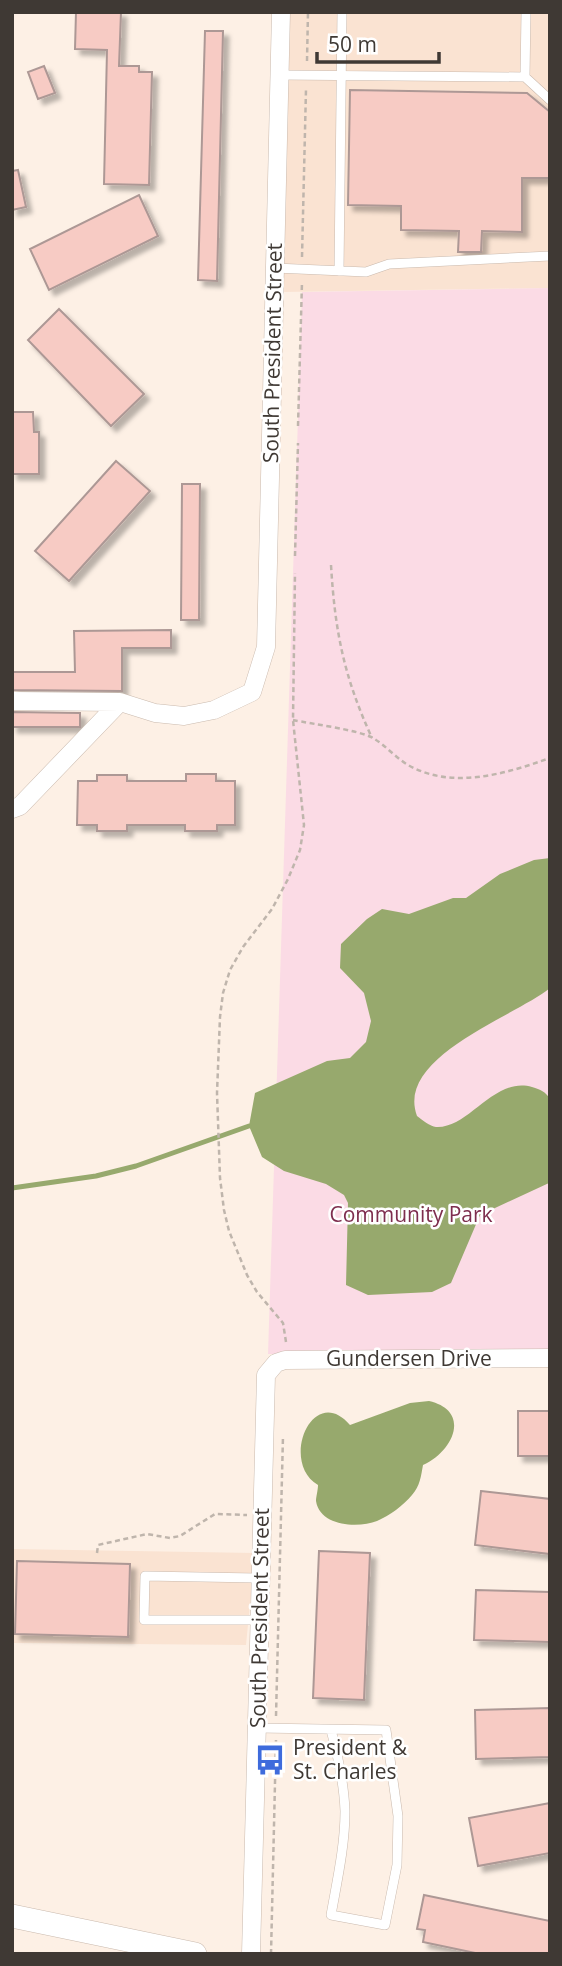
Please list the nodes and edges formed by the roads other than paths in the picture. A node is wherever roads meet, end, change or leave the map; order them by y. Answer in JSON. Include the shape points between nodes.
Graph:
{"nodes":[{"id":1,"x":281,"y":12,"type":"edge"},
{"id":2,"x":342,"y":12,"type":"edge"},
{"id":3,"x":526,"y":12,"type":"edge"},
{"id":4,"x":279,"y":75,"type":"junction"},
{"id":5,"x":339,"y":76,"type":"junction"},
{"id":6,"x":525,"y":77,"type":"junction"},
{"id":7,"x":550,"y":100,"type":"edge"},
{"id":8,"x":550,"y":256,"type":"edge"},
{"id":9,"x":275,"y":268,"type":"junction"},
{"id":10,"x":339,"y":271,"type":"junction"},
{"id":11,"x":12,"y":701,"type":"edge"},
{"id":12,"x":120,"y":702,"type":"junction"},
{"id":13,"x":12,"y":809,"type":"edge"},
{"id":14,"x":550,"y":1357,"type":"edge"},
{"id":15,"x":271,"y":1367,"type":"joint"},
{"id":16,"x":260,"y":1578,"type":"junction"},
{"id":17,"x":260,"y":1620,"type":"junction"},
{"id":18,"x":258,"y":1728,"type":"junction"},
{"id":19,"x":331,"y":1730,"type":"junction"},
{"id":20,"x":12,"y":1916,"type":"edge"},
{"id":21,"x":195,"y":1954,"type":"edge"},
{"id":22,"x":251,"y":1954,"type":"edge"}],
"edges":[{"from":1,"to":4,"type":"street","name":"South President Street"},
{"from":2,"to":5,"type":"lane"},
{"from":3,"to":6,"type":"lane"},
{"from":4,"to":5,"type":"lane"},
{"from":4,"to":9,"type":"street","name":"South President Street"},
{"from":5,"to":6,"type":"lane"},
{"from":5,"to":10,"type":"lane"},
{"from":6,"to":7,"type":"lane"},
{"from":8,"to":10,"type":"lane"},
{"from":9,"to":10,"type":"lane"},
{"from":9,"to":12,"type":"street","name":"South President Street","via":[[266,648],[252,692],[214,710],[184,716]]},
{"from":11,"to":12,"type":"street"},
{"from":12,"to":13,"type":"street"},
{"from":14,"to":15,"type":"street","name":"Gundersen Drive","via":[[285,1360]]},
{"from":15,"to":16,"type":"street","name":"South President Street","via":[[264,1386]]},
{"from":16,"to":17,"type":"street","name":"South President Street"},
{"from":16,"to":17,"type":"lane","via":[[145,1576],[144,1620]]},
{"from":17,"to":18,"type":"street","name":"South President Street"},
{"from":18,"to":19,"type":"lane"},
{"from":18,"to":22,"type":"street","name":"South President Street"},
{"from":19,"to":19,"type":"lane","via":[[386,1730],[398,1816],[397,1865],[385,1925],[331,1915],[345,1811]]},
{"from":20,"to":21,"type":"street"}]}
